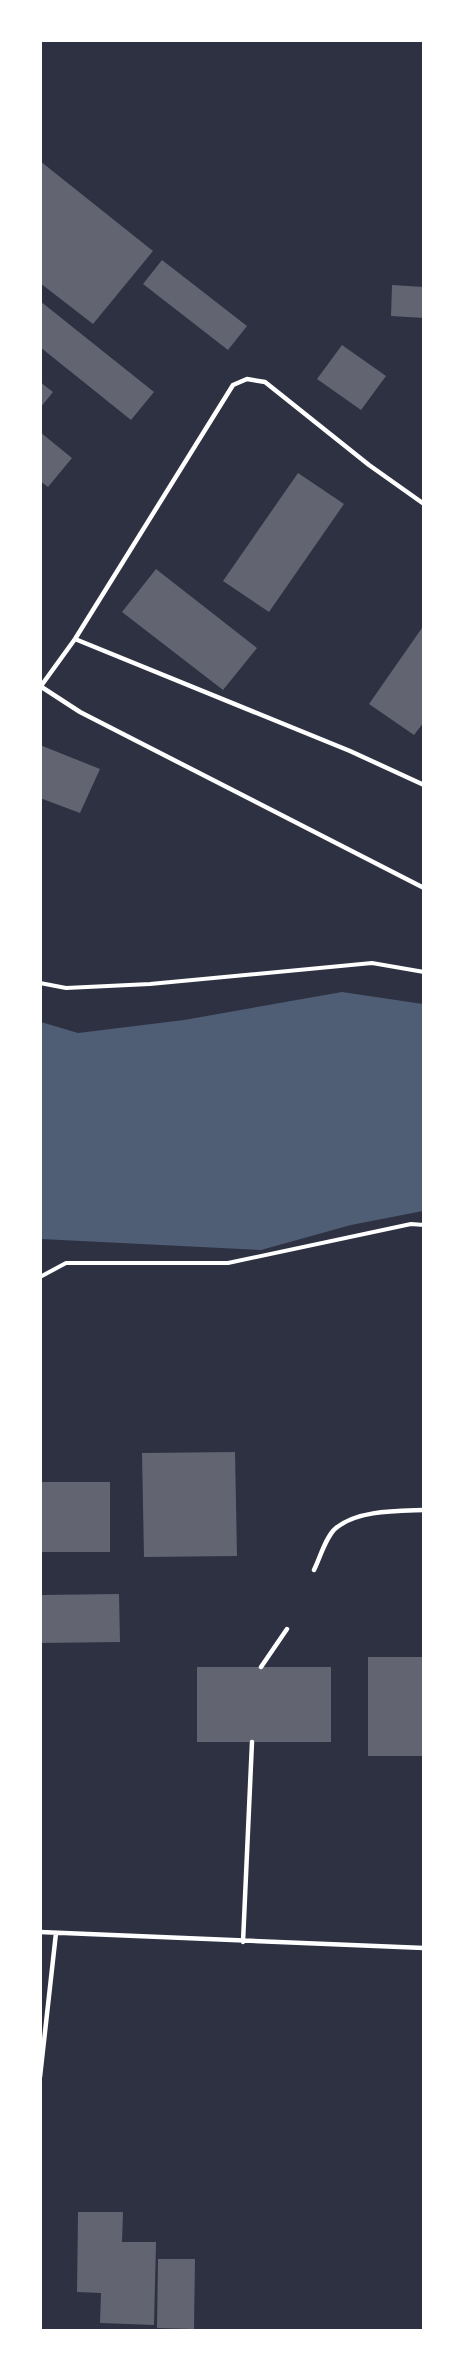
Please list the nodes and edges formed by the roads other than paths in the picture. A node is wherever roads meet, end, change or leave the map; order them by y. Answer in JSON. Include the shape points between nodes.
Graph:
{"nodes":[{"id":1,"x":423,"y":504,"type":"edge"},
{"id":2,"x":75,"y":639,"type":"junction"},
{"id":3,"x":41,"y":686,"type":"edge"},
{"id":4,"x":423,"y":785,"type":"edge"},
{"id":5,"x":423,"y":888,"type":"edge"},
{"id":6,"x":423,"y":1510,"type":"edge"},
{"id":7,"x":314,"y":1570,"type":"dead end"},
{"id":8,"x":288,"y":1629,"type":"dead end"},
{"id":9,"x":261,"y":1667,"type":"dead end"},
{"id":10,"x":252,"y":1742,"type":"dead end"},
{"id":11,"x":40,"y":1932,"type":"edge"},
{"id":12,"x":56,"y":1933,"type":"junction"},
{"id":13,"x":243,"y":1942,"type":"junction"},
{"id":14,"x":423,"y":1948,"type":"edge"},
{"id":15,"x":40,"y":2077,"type":"edge"}],
"edges":[{"from":1,"to":2,"type":"lane","via":[[265,382],[247,379],[233,385]]},
{"from":2,"to":3,"type":"lane"},
{"from":2,"to":4,"type":"lane","via":[[350,751]]},
{"from":3,"to":5,"type":"lane","via":[[80,712]]},
{"from":6,"to":7,"type":"lane","via":[[390,1511],[350,1520],[334,1529]]},
{"from":8,"to":9,"type":"lane"},
{"from":10,"to":13,"type":"lane"},
{"from":11,"to":12,"type":"lane"},
{"from":12,"to":13,"type":"lane"},
{"from":12,"to":15,"type":"lane"},
{"from":13,"to":14,"type":"lane"}]}
